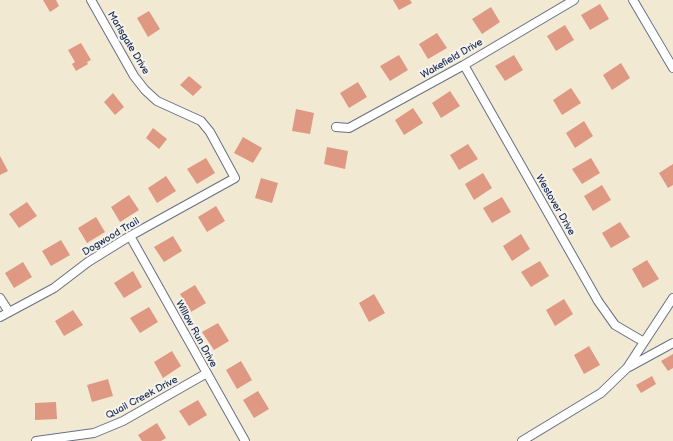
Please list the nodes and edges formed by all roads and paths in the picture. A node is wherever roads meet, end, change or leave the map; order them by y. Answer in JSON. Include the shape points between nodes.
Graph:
{"nodes":[{"id":1,"x":91,"y":0,"type":"edge"},
{"id":2,"x":574,"y":0,"type":"edge"},
{"id":3,"x":633,"y":0,"type":"edge"},
{"id":4,"x":464,"y":64,"type":"junction"},
{"id":5,"x":673,"y":68,"type":"edge"},
{"id":6,"x":336,"y":127,"type":"dead end"},
{"id":7,"x":235,"y":178,"type":"joint"},
{"id":8,"x":130,"y":236,"type":"junction"},
{"id":9,"x":0,"y":298,"type":"edge"},
{"id":10,"x":673,"y":298,"type":"edge"},
{"id":11,"x":9,"y":312,"type":"junction"},
{"id":12,"x":0,"y":317,"type":"edge"},
{"id":13,"x":644,"y":342,"type":"junction"},
{"id":14,"x":673,"y":343,"type":"edge"},
{"id":15,"x":627,"y":368,"type":"junction"},
{"id":16,"x":207,"y":373,"type":"junction"},
{"id":17,"x":36,"y":441,"type":"edge"},
{"id":18,"x":245,"y":441,"type":"edge"},
{"id":19,"x":522,"y":441,"type":"edge"}],
"edges":[{"from":1,"to":7,"type":"street","name":"Marlsgate Drive","via":[[134,76],[145,90],[157,101],[201,121],[210,132]]},
{"from":2,"to":4,"type":"street","name":"Wakefield Drive"},
{"from":3,"to":5,"type":"street"},
{"from":4,"to":6,"type":"street","name":"Wakefield Drive","via":[[349,128]]},
{"from":4,"to":13,"type":"street","name":"Westover Drive","via":[[598,301],[615,324]]},
{"from":7,"to":8,"type":"street","name":"Dogwood Trail"},
{"from":8,"to":11,"type":"street","name":"Dogwood Trail","via":[[88,262],[54,288]]},
{"from":8,"to":16,"type":"street","name":"Willow Run Drive"},
{"from":9,"to":11,"type":"street"},
{"from":10,"to":13,"type":"street"},
{"from":11,"to":12,"type":"street","name":"Dogwood Trail"},
{"from":13,"to":15,"type":"street"},
{"from":14,"to":15,"type":"street"},
{"from":15,"to":19,"type":"street","via":[[601,393]]},
{"from":16,"to":17,"type":"street","name":"Quail Creek Drive","via":[[123,421],[94,433]]},
{"from":16,"to":18,"type":"street","name":"Willow Run Drive"}]}
